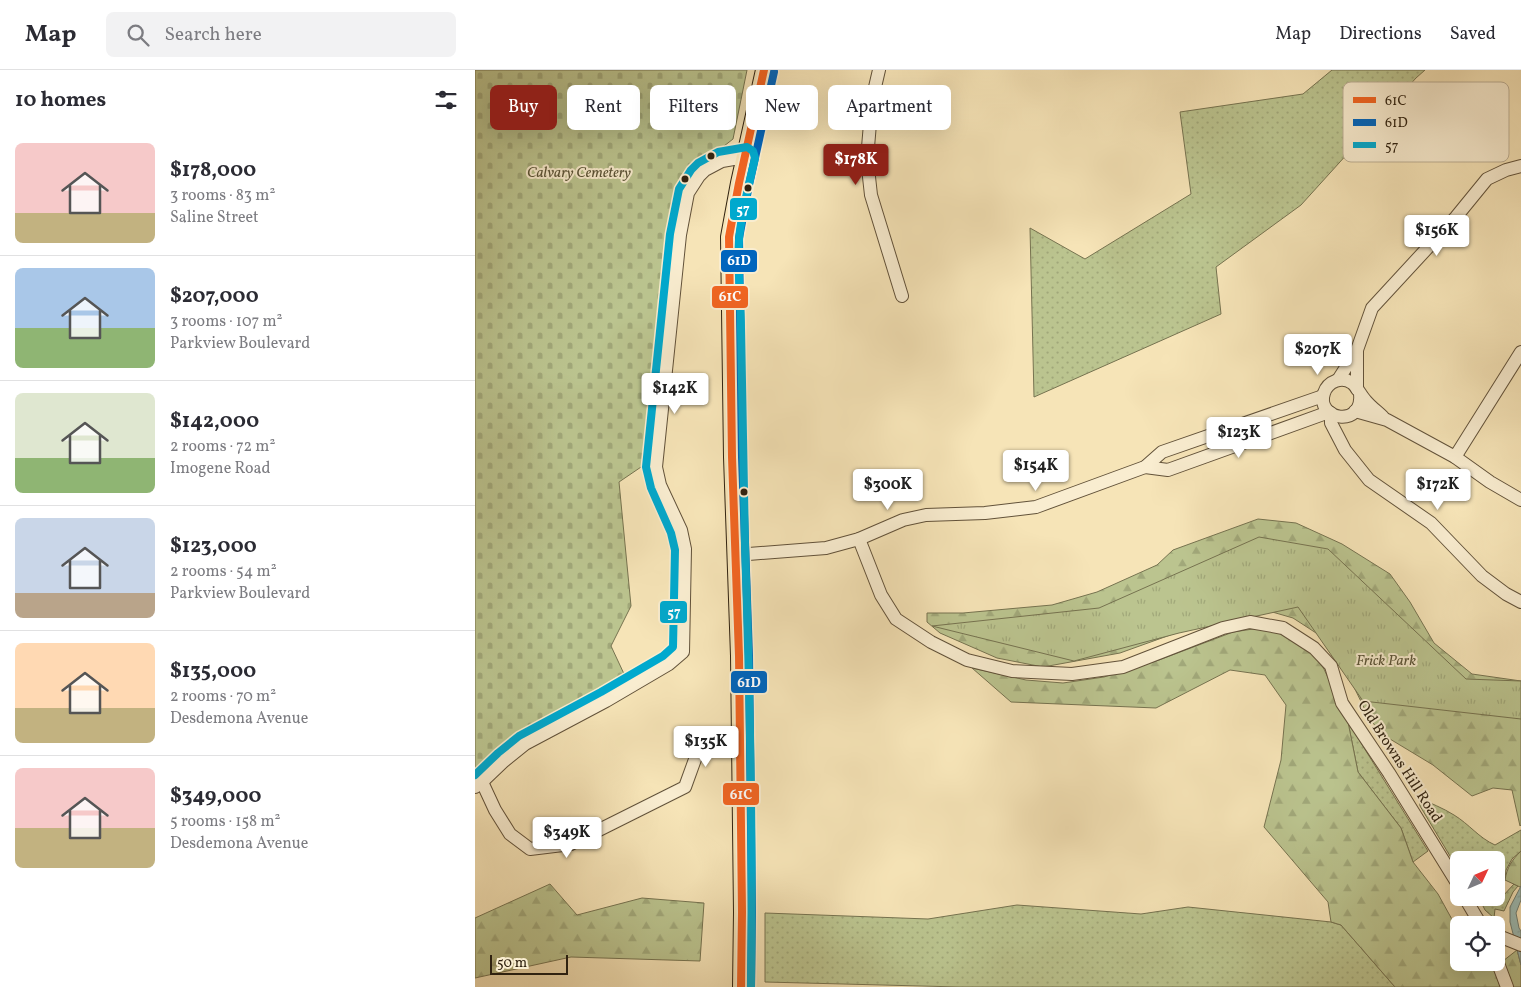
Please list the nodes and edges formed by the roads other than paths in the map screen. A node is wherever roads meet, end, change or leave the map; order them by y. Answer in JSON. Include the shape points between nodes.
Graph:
{"nodes":[{"id":1,"x":764,"y":70,"type":"edge"},
{"id":2,"x":879,"y":70,"type":"edge"},
{"id":3,"x":745,"y":157,"type":"junction"},
{"id":4,"x":1521,"y":166,"type":"edge"},
{"id":5,"x":902,"y":296,"type":"dead end"},
{"id":6,"x":1357,"y":350,"type":"junction"},
{"id":7,"x":1521,"y":352,"type":"edge"},
{"id":8,"x":1338,"y":380,"type":"junction"},
{"id":9,"x":1359,"y":391,"type":"junction"},
{"id":10,"x":1323,"y":396,"type":"junction"},
{"id":11,"x":1330,"y":413,"type":"junction"},
{"id":12,"x":1350,"y":414,"type":"junction"},
{"id":13,"x":1387,"y":420,"type":"junction"},
{"id":14,"x":1339,"y":437,"type":"junction"},
{"id":15,"x":1455,"y":457,"type":"junction"},
{"id":16,"x":1145,"y":467,"type":"junction"},
{"id":17,"x":1521,"y":500,"type":"edge"},
{"id":18,"x":859,"y":539,"type":"junction"},
{"id":19,"x":736,"y":555,"type":"junction"},
{"id":20,"x":1521,"y":602,"type":"edge"},
{"id":21,"x":702,"y":740,"type":"dead end"},
{"id":22,"x":479,"y":784,"type":"edge"},
{"id":23,"x":1450,"y":871,"type":"edge"},
{"id":24,"x":1505,"y":939,"type":"edge"},
{"id":25,"x":1521,"y":945,"type":"edge"},
{"id":26,"x":1501,"y":971,"type":"edge"},
{"id":27,"x":741,"y":987,"type":"edge"},
{"id":28,"x":1507,"y":987,"type":"edge"}],
"edges":[{"from":1,"to":3,"type":"main road"},
{"from":2,"to":5,"type":"street","via":[[872,100],[867,159],[871,194]]},
{"from":3,"to":19,"type":"main road","via":[[729,237]]},
{"from":3,"to":22,"type":"street","via":[[722,161],[699,176],[688,193],[680,235],[656,466],[660,485],[681,530],[685,548],[683,652],[669,664],[606,701],[525,744]]},
{"from":4,"to":6,"type":"street","via":[[1487,179],[1372,308]]},
{"from":6,"to":8,"type":"street"},
{"from":6,"to":9,"type":"street"},
{"from":7,"to":15,"type":"street"},
{"from":8,"to":9,"type":"street","via":[[1349,381]]},
{"from":8,"to":10,"type":"street","via":[[1328,386]]},
{"from":9,"to":12,"type":"street","via":[[1359,406]]},
{"from":9,"to":13,"type":"street","via":[[1367,403]]},
{"from":10,"to":11,"type":"street"},
{"from":10,"to":16,"type":"street","via":[[1162,452]]},
{"from":11,"to":12,"type":"street","via":[[1339,417]]},
{"from":11,"to":14,"type":"street","via":[[1331,423]]},
{"from":11,"to":16,"type":"street","via":[[1167,470]]},
{"from":12,"to":13,"type":"street"},
{"from":12,"to":14,"type":"street"},
{"from":13,"to":15,"type":"street"},
{"from":14,"to":20,"type":"street","via":[[1345,450],[1369,480],[1431,523],[1482,576]]},
{"from":15,"to":17,"type":"street"},
{"from":16,"to":18,"type":"street","via":[[1036,507],[921,516],[903,520]]},
{"from":18,"to":19,"type":"street","via":[[826,548]]},
{"from":18,"to":23,"type":"street","name":"Old Browns Hill Road","via":[[881,595],[896,619],[967,660],[1012,671],[1071,674],[1123,667],[1223,628],[1250,622],[1283,628],[1314,648],[1331,666],[1342,703]]},
{"from":19,"to":27,"type":"main road"},
{"from":21,"to":22,"type":"street","via":[[685,786],[571,844],[530,850],[510,834]]},
{"from":24,"to":25,"type":"street"},
{"from":26,"to":28,"type":"street"}]}
